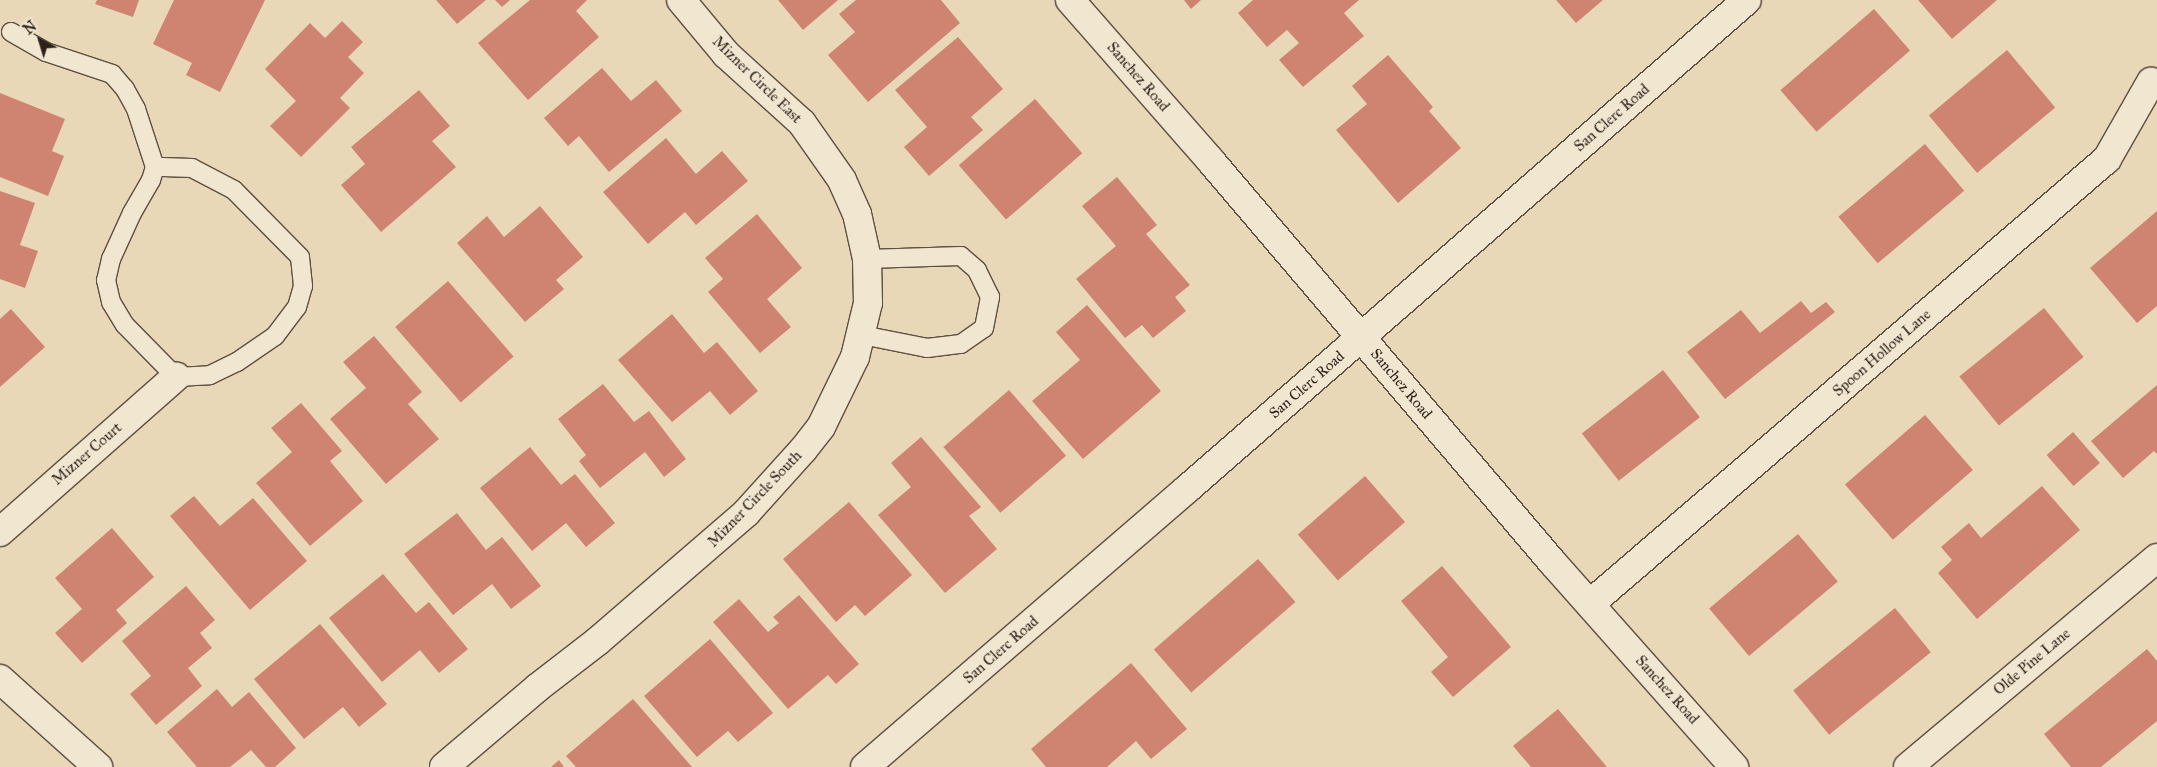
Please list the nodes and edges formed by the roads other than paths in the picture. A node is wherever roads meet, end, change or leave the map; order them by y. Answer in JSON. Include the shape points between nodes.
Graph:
{"nodes":[{"id":1,"x":681,"y":0,"type":"edge"},
{"id":2,"x":1070,"y":0,"type":"edge"},
{"id":3,"x":1747,"y":0,"type":"edge"},
{"id":4,"x":11,"y":32,"type":"dead end"},
{"id":5,"x":2151,"y":82,"type":"dead end"},
{"id":6,"x":831,"y":162,"type":"joint"},
{"id":7,"x":155,"y":166,"type":"junction"},
{"id":8,"x":867,"y":260,"type":"junction"},
{"id":9,"x":862,"y":335,"type":"junction"},
{"id":10,"x":1361,"y":337,"type":"junction"},
{"id":11,"x":176,"y":377,"type":"junction"},
{"id":12,"x":0,"y":532,"type":"edge"},
{"id":13,"x":2157,"y":558,"type":"edge"},
{"id":14,"x":1590,"y":604,"type":"junction"},
{"id":15,"x":0,"y":679,"type":"edge"},
{"id":16,"x":98,"y":767,"type":"edge"},
{"id":17,"x":444,"y":767,"type":"edge"},
{"id":18,"x":864,"y":767,"type":"edge"},
{"id":19,"x":1734,"y":767,"type":"edge"},
{"id":20,"x":1908,"y":767,"type":"edge"}],
"edges":[{"from":1,"to":6,"type":"street","name":"Mizner Circle East","via":[[726,54],[802,123]]},
{"from":2,"to":10,"type":"street","name":"Sanchez Road"},
{"from":3,"to":10,"type":"street","name":"San Clerc Road"},
{"from":4,"to":7,"type":"lane","via":[[46,52],[112,74],[136,109]]},
{"from":5,"to":14,"type":"street","name":"Spoon Hollow Lane","via":[[2107,158]]},
{"from":6,"to":8,"type":"street","name":"Mizner Circle South","via":[[857,214]]},
{"from":7,"to":11,"type":"lane","via":[[114,252],[106,280],[111,302],[125,325]]},
{"from":7,"to":11,"type":"lane","via":[[192,168],[234,190],[300,257],[303,286],[297,307],[276,336],[238,362],[210,376]]},
{"from":8,"to":9,"type":"street","name":"Mizner Circle South","via":[[868,303]]},
{"from":8,"to":9,"type":"lane","via":[[960,256],[977,270],[990,297],[984,328],[961,344],[927,348]]},
{"from":9,"to":17,"type":"street","name":"Mizner Circle South","via":[[855,357],[820,427],[804,450],[746,513]]},
{"from":10,"to":14,"type":"street","name":"Sanchez Road"},
{"from":10,"to":18,"type":"street","name":"San Clerc Road"},
{"from":11,"to":12,"type":"street","name":"Mizner Court"},
{"from":13,"to":20,"type":"street","name":"Olde Pine Lane"},
{"from":14,"to":19,"type":"street","name":"Sanchez Road"},
{"from":15,"to":16,"type":"street"}]}
